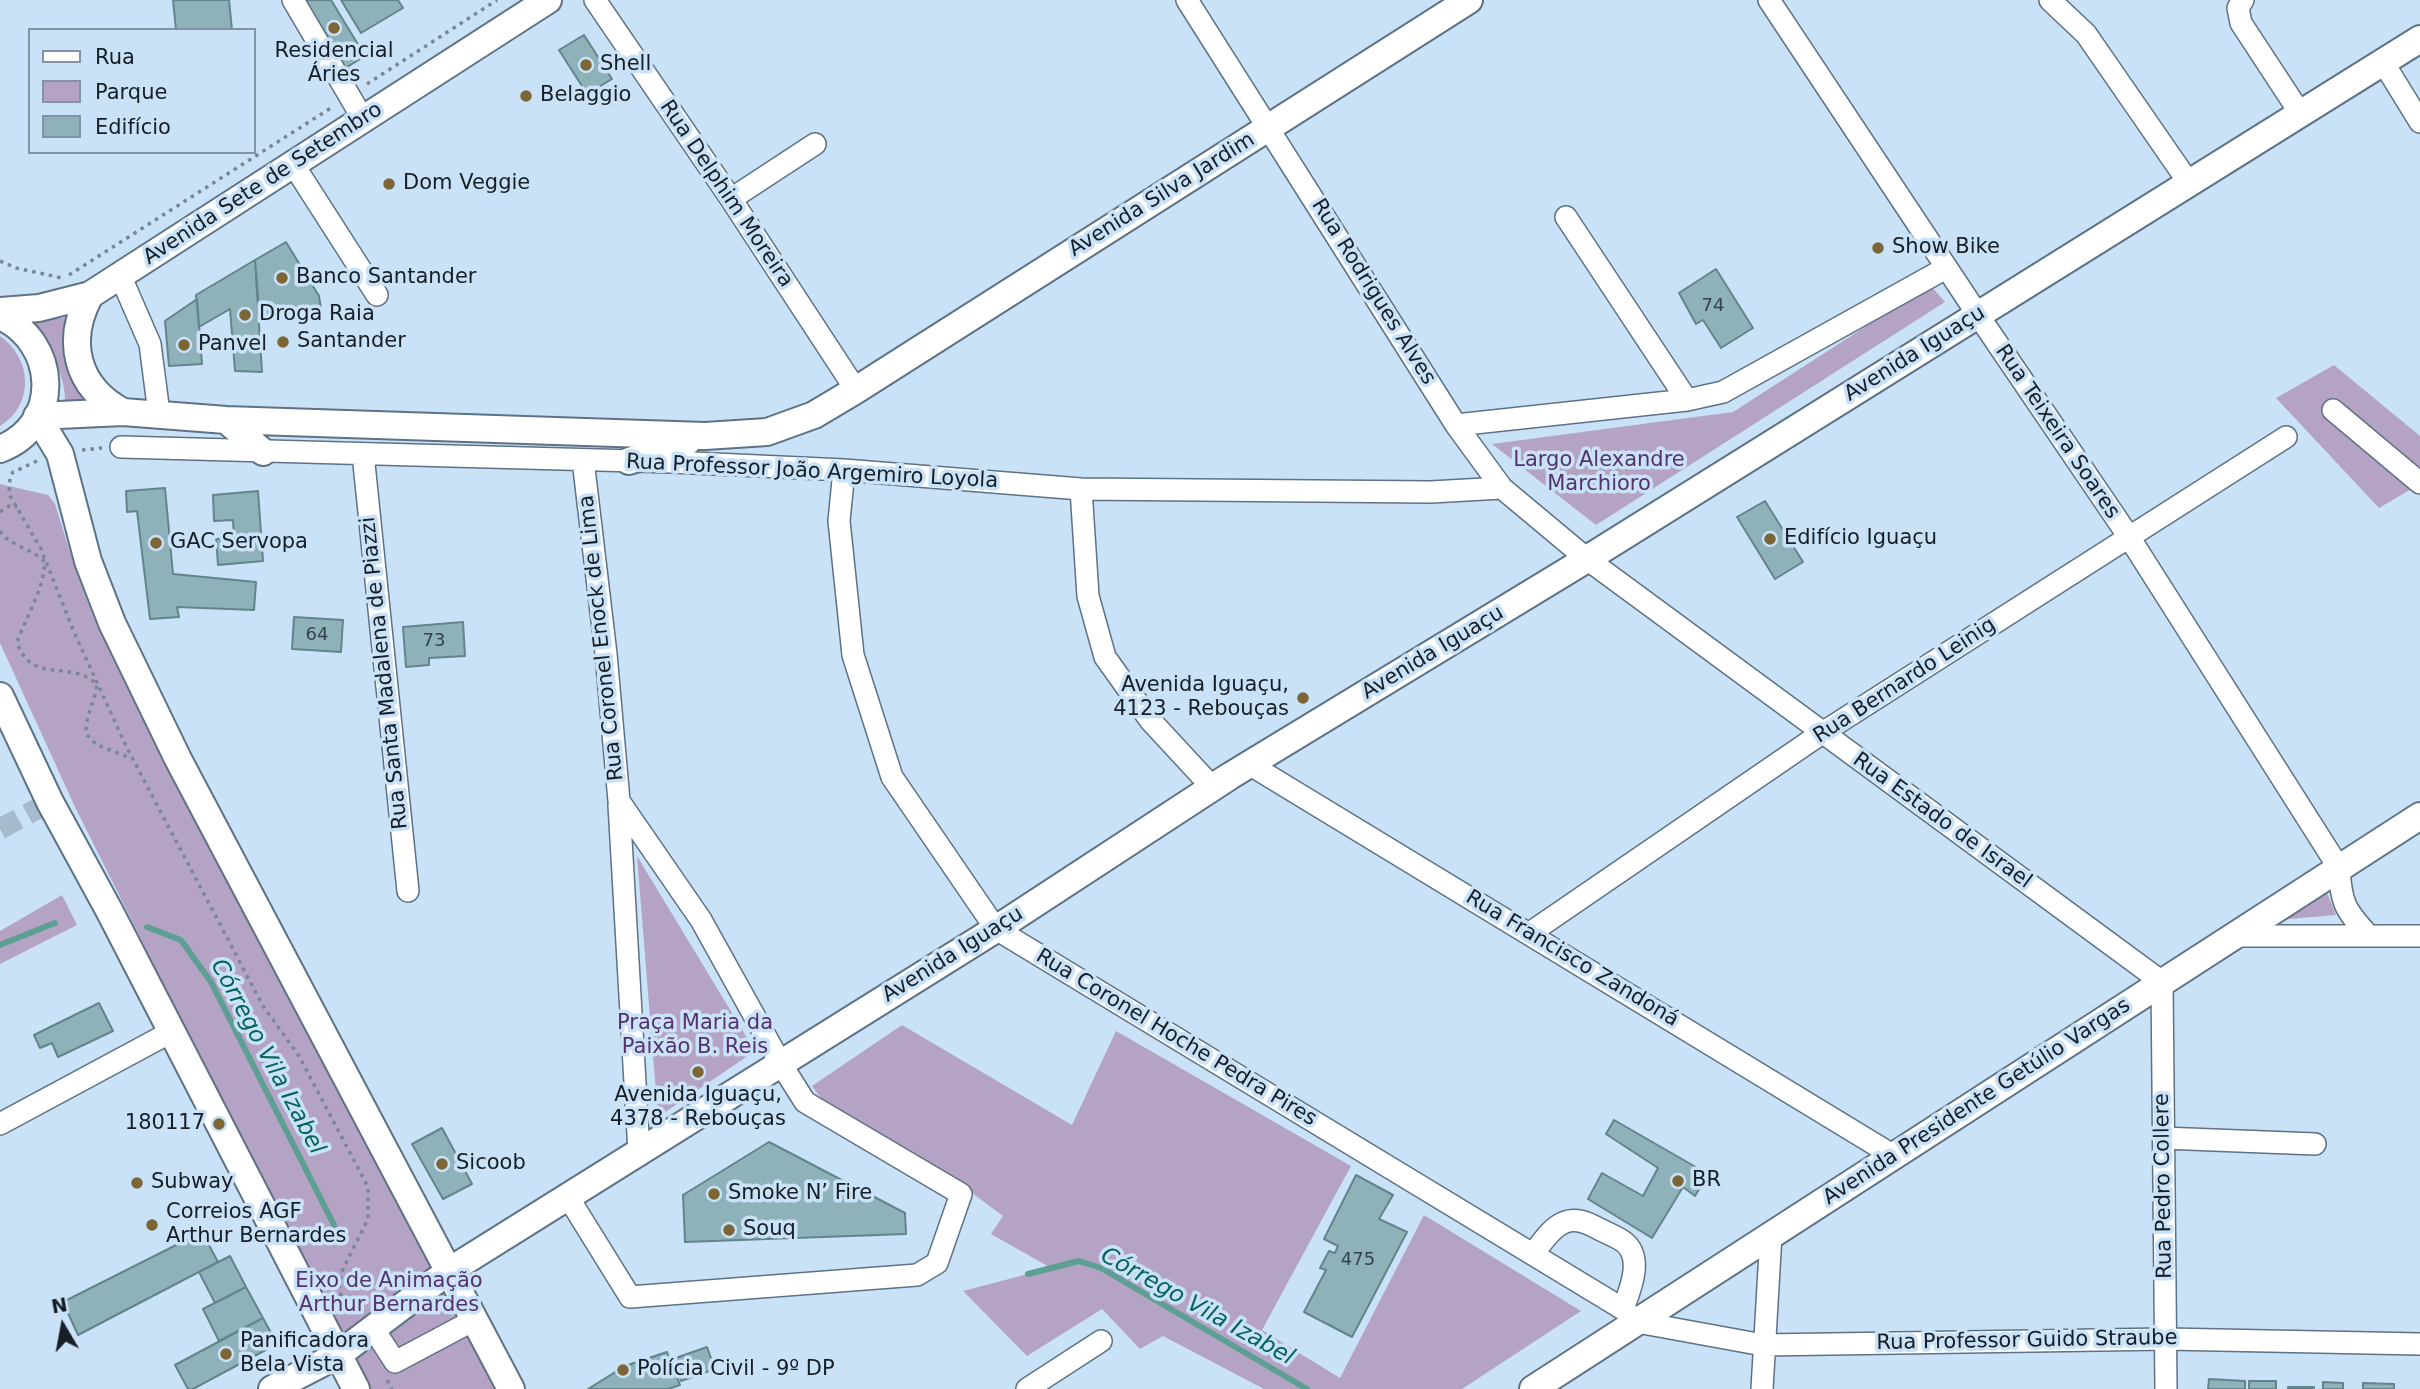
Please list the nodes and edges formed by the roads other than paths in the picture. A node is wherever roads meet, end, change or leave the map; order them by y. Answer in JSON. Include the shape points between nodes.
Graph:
{"nodes":[{"id":1,"x":293,"y":0,"type":"edge"},
{"id":2,"x":595,"y":0,"type":"edge"},
{"id":3,"x":1187,"y":0,"type":"edge"},
{"id":4,"x":1469,"y":0,"type":"edge"},
{"id":5,"x":1769,"y":0,"type":"edge"},
{"id":6,"x":2050,"y":0,"type":"edge"},
{"id":7,"x":2243,"y":0,"type":"edge"},
{"id":8,"x":542,"y":2,"type":"edge"},
{"id":9,"x":2420,"y":39,"type":"edge"},
{"id":10,"x":2383,"y":62,"type":"junction"},
{"id":11,"x":2300,"y":113,"type":"junction"},
{"id":12,"x":363,"y":119,"type":"junction"},
{"id":13,"x":2420,"y":121,"type":"edge"},
{"id":14,"x":1269,"y":127,"type":"junction"},
{"id":15,"x":816,"y":144,"type":"dead end"},
{"id":16,"x":293,"y":164,"type":"junction"},
{"id":17,"x":2189,"y":183,"type":"junction"},
{"id":18,"x":730,"y":199,"type":"junction"},
{"id":19,"x":1566,"y":216,"type":"dead end"},
{"id":20,"x":1946,"y":268,"type":"junction"},
{"id":21,"x":120,"y":275,"type":"junction"},
{"id":22,"x":90,"y":295,"type":"junction"},
{"id":23,"x":377,"y":295,"type":"dead end"},
{"id":24,"x":0,"y":314,"type":"edge"},
{"id":25,"x":1978,"y":315,"type":"junction"},
{"id":26,"x":856,"y":390,"type":"junction"},
{"id":27,"x":1687,"y":400,"type":"junction"},
{"id":28,"x":2333,"y":410,"type":"dead end"},
{"id":29,"x":123,"y":412,"type":"junction"},
{"id":30,"x":159,"y":413,"type":"junction"},
{"id":31,"x":74,"y":414,"type":"junction"},
{"id":32,"x":37,"y":416,"type":"junction"},
{"id":33,"x":226,"y":419,"type":"junction"},
{"id":34,"x":1456,"y":425,"type":"junction"},
{"id":35,"x":705,"y":436,"type":"junction"},
{"id":36,"x":2286,"y":437,"type":"dead end"},
{"id":37,"x":121,"y":447,"type":"dead end"},
{"id":38,"x":0,"y":449,"type":"edge"},
{"id":39,"x":263,"y":452,"type":"junction"},
{"id":40,"x":363,"y":454,"type":"junction"},
{"id":41,"x":52,"y":456,"type":"junction"},
{"id":42,"x":583,"y":460,"type":"junction"},
{"id":43,"x":629,"y":461,"type":"junction"},
{"id":44,"x":844,"y":470,"type":"junction"},
{"id":45,"x":2420,"y":483,"type":"edge"},
{"id":46,"x":1502,"y":488,"type":"junction"},
{"id":47,"x":1081,"y":489,"type":"junction"},
{"id":48,"x":2129,"y":537,"type":"junction"},
{"id":49,"x":1587,"y":559,"type":"junction"},
{"id":50,"x":0,"y":696,"type":"edge"},
{"id":51,"x":1822,"y":733,"type":"junction"},
{"id":52,"x":1249,"y":764,"type":"junction"},
{"id":53,"x":1212,"y":787,"type":"junction"},
{"id":54,"x":619,"y":801,"type":"junction"},
{"id":55,"x":2420,"y":816,"type":"edge"},
{"id":56,"x":2339,"y":868,"type":"junction"},
{"id":57,"x":408,"y":891,"type":"dead end"},
{"id":58,"x":996,"y":929,"type":"junction"},
{"id":59,"x":1530,"y":933,"type":"junction"},
{"id":60,"x":2368,"y":935,"type":"junction"},
{"id":61,"x":2235,"y":936,"type":"junction"},
{"id":62,"x":2420,"y":936,"type":"edge"},
{"id":63,"x":2162,"y":982,"type":"junction"},
{"id":64,"x":171,"y":1032,"type":"junction"},
{"id":65,"x":781,"y":1064,"type":"junction"},
{"id":66,"x":0,"y":1124,"type":"edge"},
{"id":67,"x":2163,"y":1138,"type":"junction"},
{"id":68,"x":2315,"y":1144,"type":"dead end"},
{"id":69,"x":639,"y":1152,"type":"junction"},
{"id":70,"x":1894,"y":1156,"type":"junction"},
{"id":71,"x":568,"y":1197,"type":"junction"},
{"id":72,"x":1771,"y":1235,"type":"junction"},
{"id":73,"x":1533,"y":1254,"type":"junction"},
{"id":74,"x":449,"y":1271,"type":"junction"},
{"id":75,"x":1630,"y":1315,"type":"junction"},
{"id":76,"x":474,"y":1320,"type":"junction"},
{"id":77,"x":373,"y":1328,"type":"junction"},
{"id":78,"x":2167,"y":1339,"type":"junction"},
{"id":79,"x":1101,"y":1341,"type":"dead end"},
{"id":80,"x":1763,"y":1345,"type":"junction"},
{"id":81,"x":2420,"y":1345,"type":"edge"},
{"id":82,"x":338,"y":1355,"type":"junction"},
{"id":83,"x":272,"y":1389,"type":"edge"},
{"id":84,"x":356,"y":1389,"type":"edge"},
{"id":85,"x":510,"y":1389,"type":"edge"},
{"id":86,"x":1027,"y":1389,"type":"edge"},
{"id":87,"x":1533,"y":1389,"type":"edge"},
{"id":88,"x":1762,"y":1389,"type":"edge"},
{"id":89,"x":2166,"y":1389,"type":"edge"}],
"edges":[{"from":1,"to":12,"type":"street"},
{"from":2,"to":18,"type":"street","name":"Rua Delphim Moreira"},
{"from":3,"to":14,"type":"street","name":"Rua Rodrigues Alves"},
{"from":4,"to":14,"type":"main road","name":"Avenida Silva Jardim"},
{"from":5,"to":20,"type":"street","name":"Rua Teixeira Soares"},
{"from":6,"to":17,"type":"street","via":[[2086,34]]},
{"from":7,"to":11,"type":"street","via":[[2238,8],[2241,23]]},
{"from":8,"to":12,"type":"main road","name":"Avenida Sete de Setembro"},
{"from":9,"to":10,"type":"main road","name":"Avenida Iguaçu"},
{"from":10,"to":11,"type":"main road","name":"Avenida Iguaçu"},
{"from":10,"to":13,"type":"street"},
{"from":11,"to":17,"type":"main road","name":"Avenida Iguaçu"},
{"from":12,"to":16,"type":"main road","name":"Avenida Sete de Setembro"},
{"from":14,"to":26,"type":"main road","name":"Avenida Silva Jardim"},
{"from":14,"to":34,"type":"street","name":"Rua Rodrigues Alves"},
{"from":15,"to":18,"type":"street"},
{"from":16,"to":21,"type":"main road","name":"Avenida Sete de Setembro"},
{"from":16,"to":23,"type":"street"},
{"from":17,"to":25,"type":"main road","name":"Avenida Iguaçu"},
{"from":18,"to":26,"type":"street","name":"Rua Delphim Moreira"},
{"from":19,"to":27,"type":"street"},
{"from":20,"to":25,"type":"street","name":"Rua Teixeira Soares"},
{"from":20,"to":27,"type":"street","via":[[1723,392]]},
{"from":21,"to":22,"type":"main road","name":"Avenida Sete de Setembro"},
{"from":21,"to":30,"type":"street","via":[[150,344]]},
{"from":22,"to":24,"type":"main road","name":"Avenida Sete de Setembro"},
{"from":22,"to":29,"type":"main road","via":[[78,324],[80,365],[96,393]]},
{"from":24,"to":32,"type":"main road","via":[[27,334],[42,359],[46,388]]},
{"from":25,"to":48,"type":"street","name":"Rua Teixeira Soares"},
{"from":25,"to":49,"type":"main road","name":"Avenida Iguaçu"},
{"from":26,"to":35,"type":"main road","name":"Rua Professor João Argemiro Loyola","via":[[814,415],[767,432]]},
{"from":27,"to":34,"type":"street"},
{"from":28,"to":45,"type":"street"},
{"from":29,"to":30,"type":"main road","name":"Rua Professor João Argemiro Loyola"},
{"from":29,"to":31,"type":"main road","name":"Rua Professor João Argemiro Loyola"},
{"from":30,"to":33,"type":"main road","name":"Rua Professor João Argemiro Loyola"},
{"from":31,"to":32,"type":"main road","name":"Rua Professor João Argemiro Loyola"},
{"from":31,"to":41,"type":"main road"},
{"from":32,"to":38,"type":"main road","via":[[19,439]]},
{"from":32,"to":41,"type":"main road"},
{"from":33,"to":35,"type":"main road","name":"Rua Professor João Argemiro Loyola"},
{"from":33,"to":39,"type":"main road"},
{"from":34,"to":46,"type":"street","name":"Rua Rodrigues Alves"},
{"from":35,"to":43,"type":"main road"},
{"from":36,"to":48,"type":"street","name":"Rua Bernardo Leinig"},
{"from":37,"to":39,"type":"street","name":"Rua Professor João Argemiro Loyola"},
{"from":39,"to":40,"type":"street","name":"Rua Professor João Argemiro Loyola"},
{"from":40,"to":42,"type":"street","name":"Rua Professor João Argemiro Loyola"},
{"from":40,"to":57,"type":"street","name":"Rua Santa Madalena de Piazzi"},
{"from":41,"to":74,"type":"main road","via":[[112,623],[178,759]]},
{"from":42,"to":43,"type":"street","name":"Rua Professor João Argemiro Loyola"},
{"from":42,"to":54,"type":"street","name":"Rua Coronel Enock de Lima"},
{"from":43,"to":44,"type":"street","name":"Rua Professor João Argemiro Loyola"},
{"from":44,"to":47,"type":"street","name":"Rua Professor João Argemiro Loyola"},
{"from":44,"to":58,"type":"street","name":"Rua Coronel Hoche Pedra Pires","via":[[839,521],[853,655],[891,777]]},
{"from":46,"to":47,"type":"street","name":"Rua Professor João Argemiro Loyola","via":[[1431,492]]},
{"from":46,"to":49,"type":"street","name":"Rua Rodrigues Alves"},
{"from":47,"to":53,"type":"street","via":[[1088,596],[1105,657],[1150,720]]},
{"from":48,"to":51,"type":"street","name":"Rua Bernardo Leinig"},
{"from":48,"to":56,"type":"street","name":"Rua Teixeira Soares"},
{"from":49,"to":51,"type":"street","name":"Rua Estado de Israel"},
{"from":49,"to":52,"type":"main road","name":"Avenida Iguaçu"},
{"from":50,"to":64,"type":"main road","via":[[50,802]]},
{"from":51,"to":59,"type":"street","name":"Rua Bernardo Leinig"},
{"from":51,"to":63,"type":"street","name":"Rua Estado de Israel"},
{"from":52,"to":53,"type":"main road","name":"Avenida Iguaçu"},
{"from":52,"to":59,"type":"street","name":"Rua Francisco Zandoná"},
{"from":53,"to":58,"type":"main road","name":"Avenida Iguaçu"},
{"from":54,"to":65,"type":"street","name":"Rua Coronel Enock de Lima","via":[[701,920]]},
{"from":54,"to":69,"type":"street"},
{"from":55,"to":56,"type":"main road","name":"Avenida Presidente Getúlio Vargas"},
{"from":56,"to":60,"type":"street","via":[[2340,893],[2348,913]]},
{"from":56,"to":61,"type":"main road","name":"Avenida Presidente Getúlio Vargas"},
{"from":58,"to":65,"type":"main road","name":"Avenida Iguaçu"},
{"from":58,"to":73,"type":"street","name":"Rua Coronel Hoche Pedra Pires"},
{"from":59,"to":70,"type":"street","name":"Rua Francisco Zandoná"},
{"from":60,"to":61,"type":"street"},
{"from":60,"to":62,"type":"street"},
{"from":61,"to":63,"type":"main road","name":"Avenida Presidente Getúlio Vargas"},
{"from":63,"to":67,"type":"street","name":"Rua Pedro Collere"},
{"from":63,"to":70,"type":"main road","name":"Avenida Presidente Getúlio Vargas"},
{"from":64,"to":66,"type":"street"},
{"from":64,"to":82,"type":"main road"},
{"from":65,"to":69,"type":"main road","name":"Avenida Iguaçu"},
{"from":65,"to":71,"type":"street","name":"Rua Coronel Enock de Lima","via":[[805,1102],[961,1194],[937,1263],[917,1275],[630,1297]]},
{"from":67,"to":68,"type":"street"},
{"from":67,"to":78,"type":"street","name":"Rua Pedro Collere"},
{"from":69,"to":71,"type":"main road","name":"Avenida Iguaçu"},
{"from":70,"to":72,"type":"main road","name":"Avenida Presidente Getúlio Vargas"},
{"from":71,"to":74,"type":"main road","name":"Avenida Iguaçu"},
{"from":72,"to":75,"type":"main road","name":"Avenida Presidente Getúlio Vargas"},
{"from":72,"to":80,"type":"street"},
{"from":73,"to":75,"type":"street","name":"Rua Coronel Hoche Pedra Pires"},
{"from":73,"to":75,"type":"street","via":[[1561,1223],[1573,1220],[1624,1242],[1634,1264]]},
{"from":74,"to":76,"type":"main road"},
{"from":74,"to":77,"type":"main road","name":"Avenida Iguaçu"},
{"from":75,"to":80,"type":"street","name":"Rua Professor Guido Straube"},
{"from":75,"to":87,"type":"main road","name":"Avenida Presidente Getúlio Vargas"},
{"from":76,"to":77,"type":"street","via":[[395,1362]]},
{"from":76,"to":85,"type":"main road"},
{"from":77,"to":82,"type":"main road","name":"Avenida Iguaçu"},
{"from":78,"to":80,"type":"street","name":"Rua Professor Guido Straube"},
{"from":78,"to":81,"type":"street","name":"Rua Professor Guido Straube"},
{"from":78,"to":89,"type":"street","name":"Rua Pedro Collere"},
{"from":79,"to":86,"type":"street"},
{"from":80,"to":88,"type":"street"},
{"from":82,"to":83,"type":"main road","name":"Avenida Iguaçu"},
{"from":82,"to":84,"type":"main road"}]}
